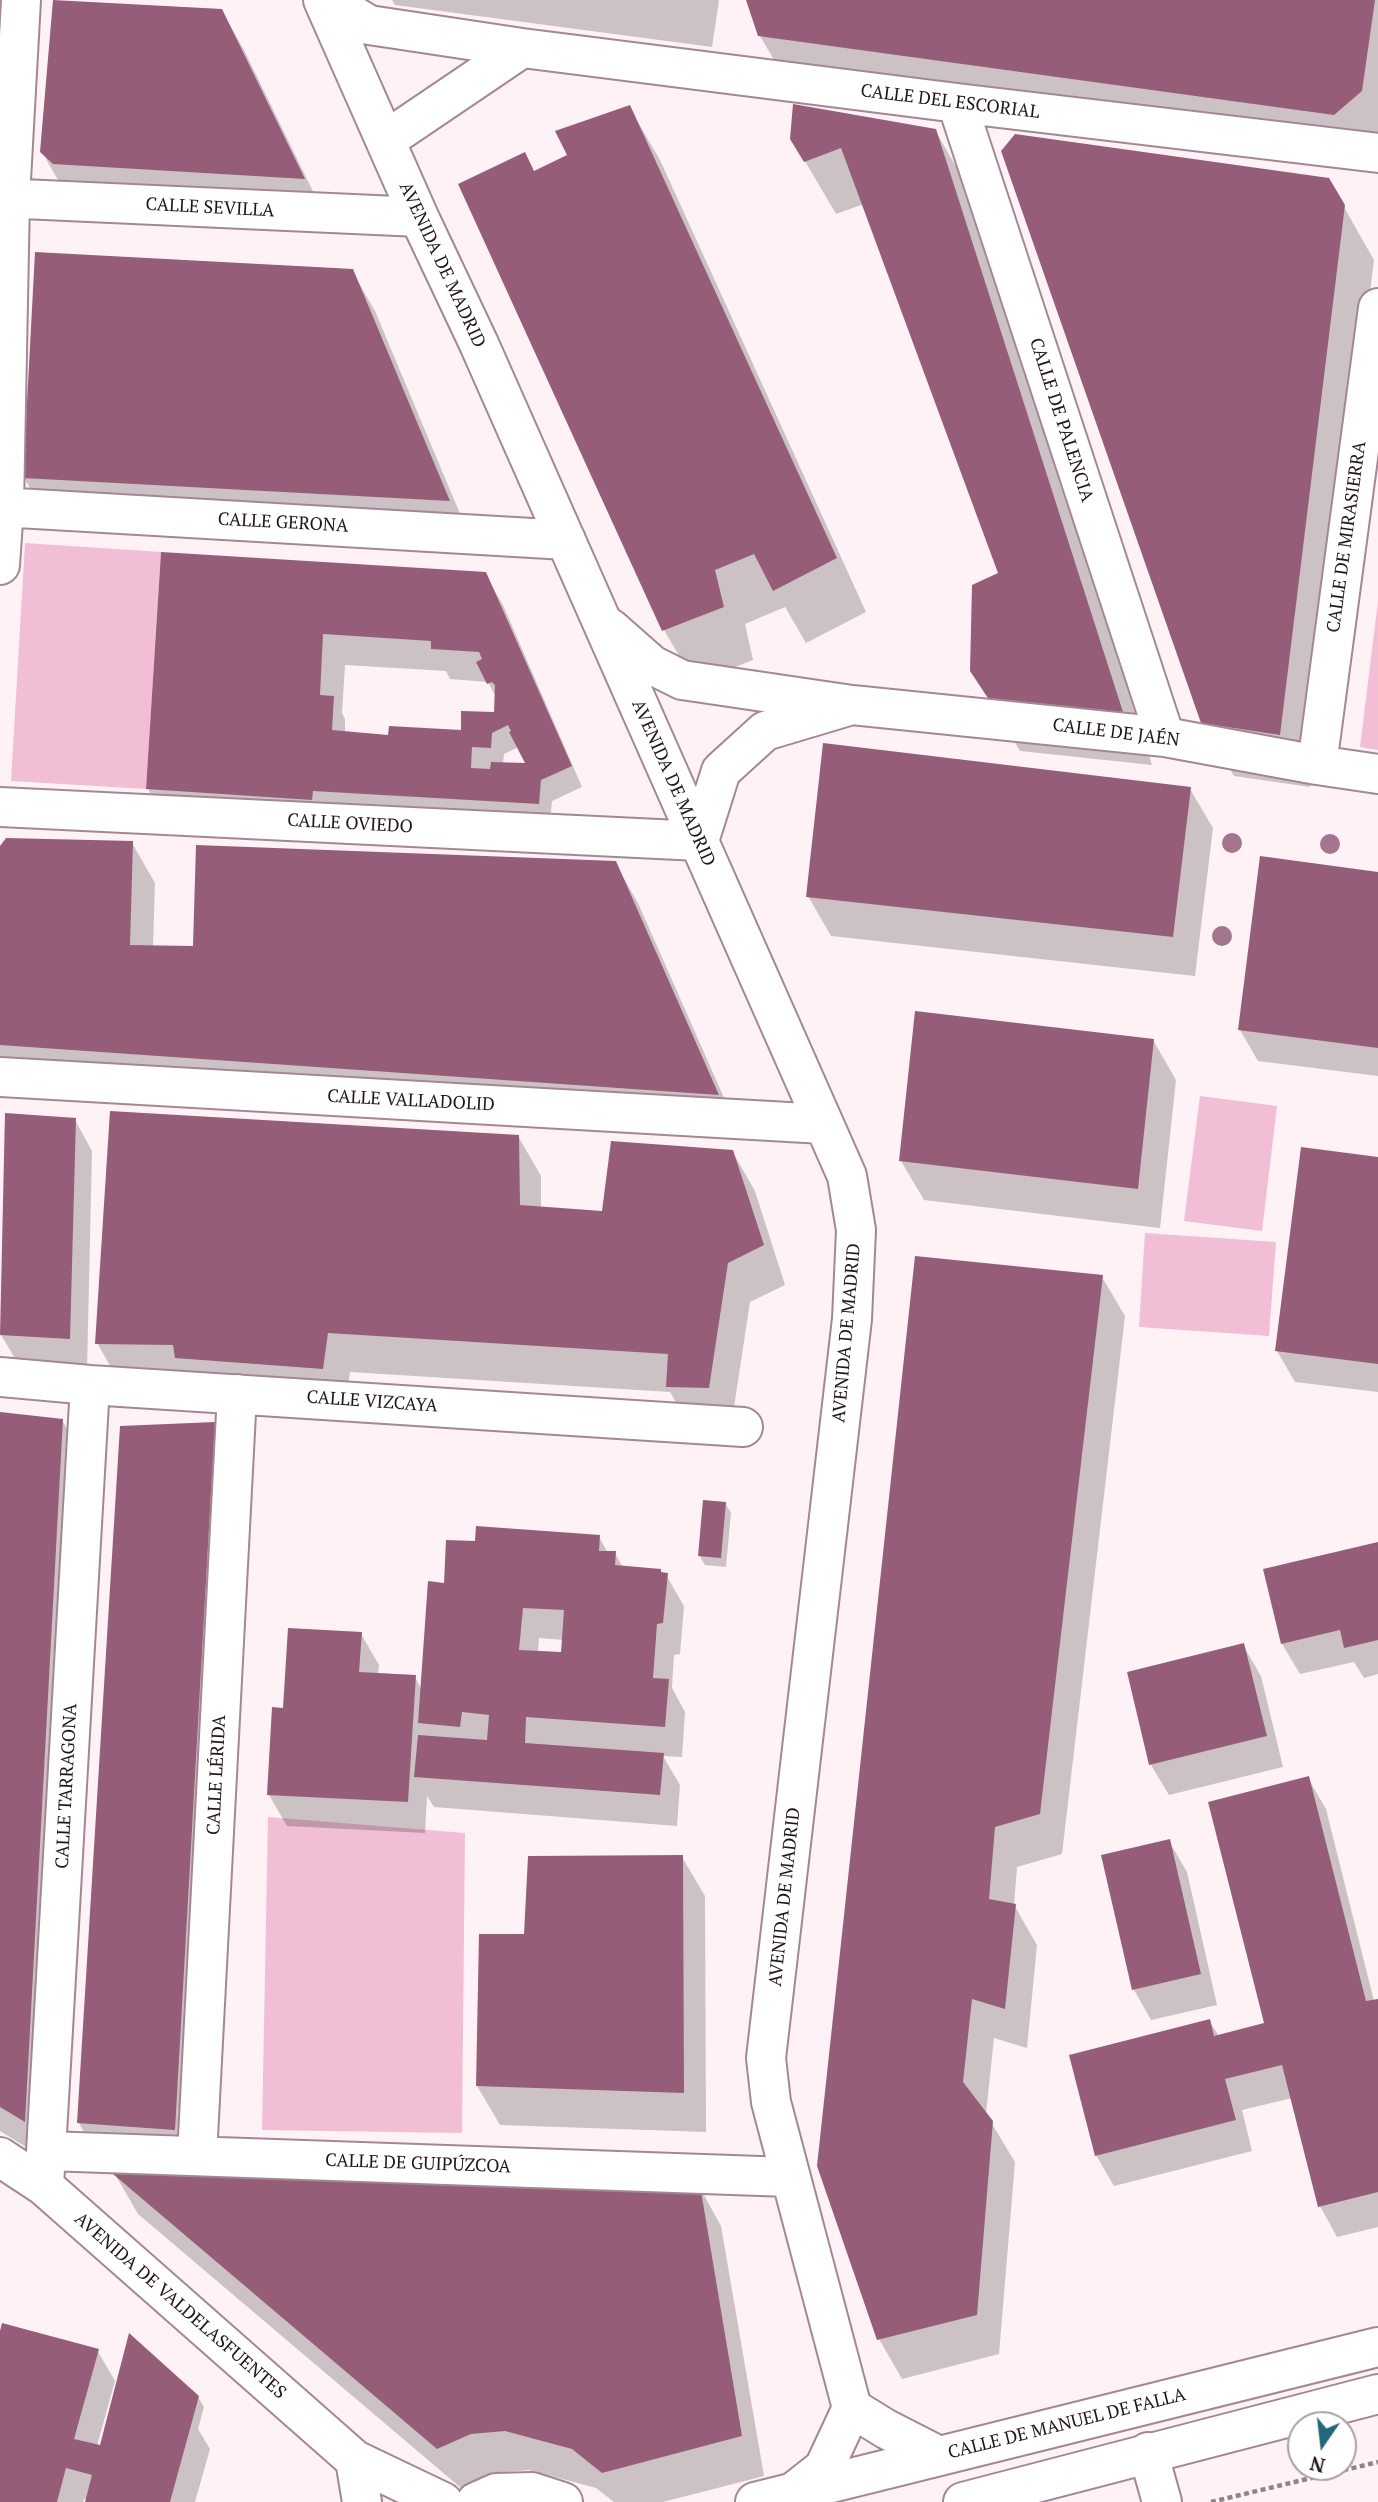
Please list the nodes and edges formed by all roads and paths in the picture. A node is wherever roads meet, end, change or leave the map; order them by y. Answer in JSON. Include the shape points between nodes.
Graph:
{"nodes":[{"id":1,"x":21,"y":0,"type":"edge"},
{"id":2,"x":326,"y":0,"type":"edge"},
{"id":3,"x":523,"y":48,"type":"junction"},
{"id":4,"x":957,"y":103,"type":"junction"},
{"id":5,"x":386,"y":140,"type":"junction"},
{"id":6,"x":1378,"y":153,"type":"edge"},
{"id":7,"x":5,"y":198,"type":"edge"},
{"id":8,"x":419,"y":217,"type":"junction"},
{"id":9,"x":1378,"y":308,"type":"edge"},
{"id":10,"x":2,"y":507,"type":"edge"},
{"id":11,"x":566,"y":540,"type":"junction"},
{"id":12,"x":0,"y":565,"type":"edge"},
{"id":13,"x":601,"y":619,"type":"junction"},
{"id":14,"x":852,"y":705,"type":"junction"},
{"id":15,"x":1165,"y":737,"type":"junction"},
{"id":16,"x":1317,"y":765,"type":"junction"},
{"id":17,"x":1378,"y":774,"type":"edge"},
{"id":18,"x":0,"y":807,"type":"edge"},
{"id":19,"x":699,"y":841,"type":"junction"},
{"id":20,"x":0,"y":1077,"type":"edge"},
{"id":21,"x":822,"y":1124,"type":"junction"},
{"id":22,"x":0,"y":1377,"type":"edge"},
{"id":23,"x":90,"y":1385,"type":"junction"},
{"id":24,"x":237,"y":1394,"type":"junction"},
{"id":25,"x":743,"y":1427,"type":"dead end"},
{"id":26,"x":197,"y":2156,"type":"junction"},
{"id":27,"x":0,"y":2157,"type":"edge"},
{"id":28,"x":45,"y":2169,"type":"junction"},
{"id":29,"x":789,"y":2178,"type":"junction"},
{"id":30,"x":1378,"y":2347,"type":"edge"},
{"id":31,"x":1378,"y":2394,"type":"edge"},
{"id":32,"x":852,"y":2408,"type":"junction"},
{"id":33,"x":1147,"y":2452,"type":"junction"},
{"id":34,"x":939,"y":2456,"type":"junction"},
{"id":35,"x":355,"y":2460,"type":"junction"},
{"id":36,"x":1378,"y":2462,"type":"edge"},
{"id":37,"x":795,"y":2491,"type":"junction"},
{"id":38,"x":362,"y":2502,"type":"edge"},
{"id":39,"x":377,"y":2502,"type":"edge"},
{"id":40,"x":443,"y":2502,"type":"edge"},
{"id":41,"x":476,"y":2502,"type":"edge"},
{"id":42,"x":563,"y":2502,"type":"edge"},
{"id":43,"x":755,"y":2502,"type":"edge"},
{"id":44,"x":962,"y":2502,"type":"edge"},
{"id":45,"x":1162,"y":2502,"type":"edge"},
{"id":46,"x":1210,"y":2502,"type":"edge"}],
"edges":[{"from":1,"to":7,"type":"street"},
{"from":2,"to":3,"type":"street","name":"CALLE DEL ESCORIAL","via":[[369,26]]},
{"from":2,"to":5,"type":"street","name":"AVENIDA DE MADRID"},
{"from":3,"to":4,"type":"street","name":"CALLE DEL ESCORIAL"},
{"from":3,"to":5,"type":"street"},
{"from":4,"to":6,"type":"street","name":"CALLE DEL ESCORIAL"},
{"from":4,"to":15,"type":"street","name":"CALLE DE PALENCIA"},
{"from":5,"to":8,"type":"street","name":"AVENIDA DE MADRID"},
{"from":7,"to":8,"type":"street","name":"CALLE SEVILLA"},
{"from":7,"to":10,"type":"street"},
{"from":8,"to":11,"type":"street","name":"AVENIDA DE MADRID"},
{"from":9,"to":16,"type":"street","name":"CALLE DE MIRASIERRA"},
{"from":10,"to":11,"type":"street","name":"CALLE GERONA"},
{"from":10,"to":12,"type":"street"},
{"from":11,"to":13,"type":"street","name":"AVENIDA DE MADRID"},
{"from":13,"to":14,"type":"street","name":"CALLE DE JAÉN","via":[[652,665],[682,680]]},
{"from":13,"to":19,"type":"street","name":"AVENIDA DE MADRID"},
{"from":14,"to":15,"type":"street","name":"CALLE DE JAÉN"},
{"from":14,"to":19,"type":"street","name":"CALLE DE JAÉN","via":[[765,732],[756,739],[721,771]]},
{"from":15,"to":16,"type":"street","name":"CALLE DE JAÉN"},
{"from":16,"to":17,"type":"street","name":"CALLE DE JAÉN"},
{"from":18,"to":19,"type":"street","name":"CALLE OVIEDO"},
{"from":19,"to":21,"type":"street","name":"AVENIDA DE MADRID"},
{"from":20,"to":21,"type":"street","name":"CALLE VALLADOLID"},
{"from":21,"to":29,"type":"street","name":"AVENIDA DE MADRID","via":[[847,1176],[856,1230],[852,1319],[766,2058]]},
{"from":22,"to":23,"type":"street","name":"CALLE VIZCAYA"},
{"from":23,"to":24,"type":"street","name":"CALLE VIZCAYA"},
{"from":23,"to":28,"type":"street","name":"CALLE TARRAGONA"},
{"from":24,"to":25,"type":"street","name":"CALLE VIZCAYA"},
{"from":24,"to":26,"type":"street","name":"CALLE LÉRIDA"},
{"from":26,"to":28,"type":"street","name":"CALLE DE GUIPÚZCOA"},
{"from":26,"to":29,"type":"street","name":"CALLE DE GUIPÚZCOA"},
{"from":27,"to":28,"type":"street","name":"AVENIDA DE VALDELASFUENTES"},
{"from":28,"to":35,"type":"street","name":"AVENIDA DE VALDELASFUENTES"},
{"from":29,"to":32,"type":"street","name":"AVENIDA DE MADRID"},
{"from":30,"to":34,"type":"street","name":"CALLE DE MANUEL DE FALLA"},
{"from":31,"to":33,"type":"street"},
{"from":32,"to":34,"type":"street"},
{"from":32,"to":37,"type":"street","via":[[824,2468]]},
{"from":33,"to":44,"type":"street"},
{"from":33,"to":45,"type":"street"},
{"from":34,"to":37,"type":"street","name":"CALLE DE MANUEL DE FALLA"},
{"from":35,"to":38,"type":"street"},
{"from":35,"to":39,"type":"street"},
{"from":35,"to":40,"type":"street"},
{"from":36,"to":46,"type":"path"},
{"from":37,"to":43,"type":"street","name":"CALLE DE MANUEL DE FALLA"},
{"from":41,"to":42,"type":"street","via":[[496,2493],[532,2492]]}]}
